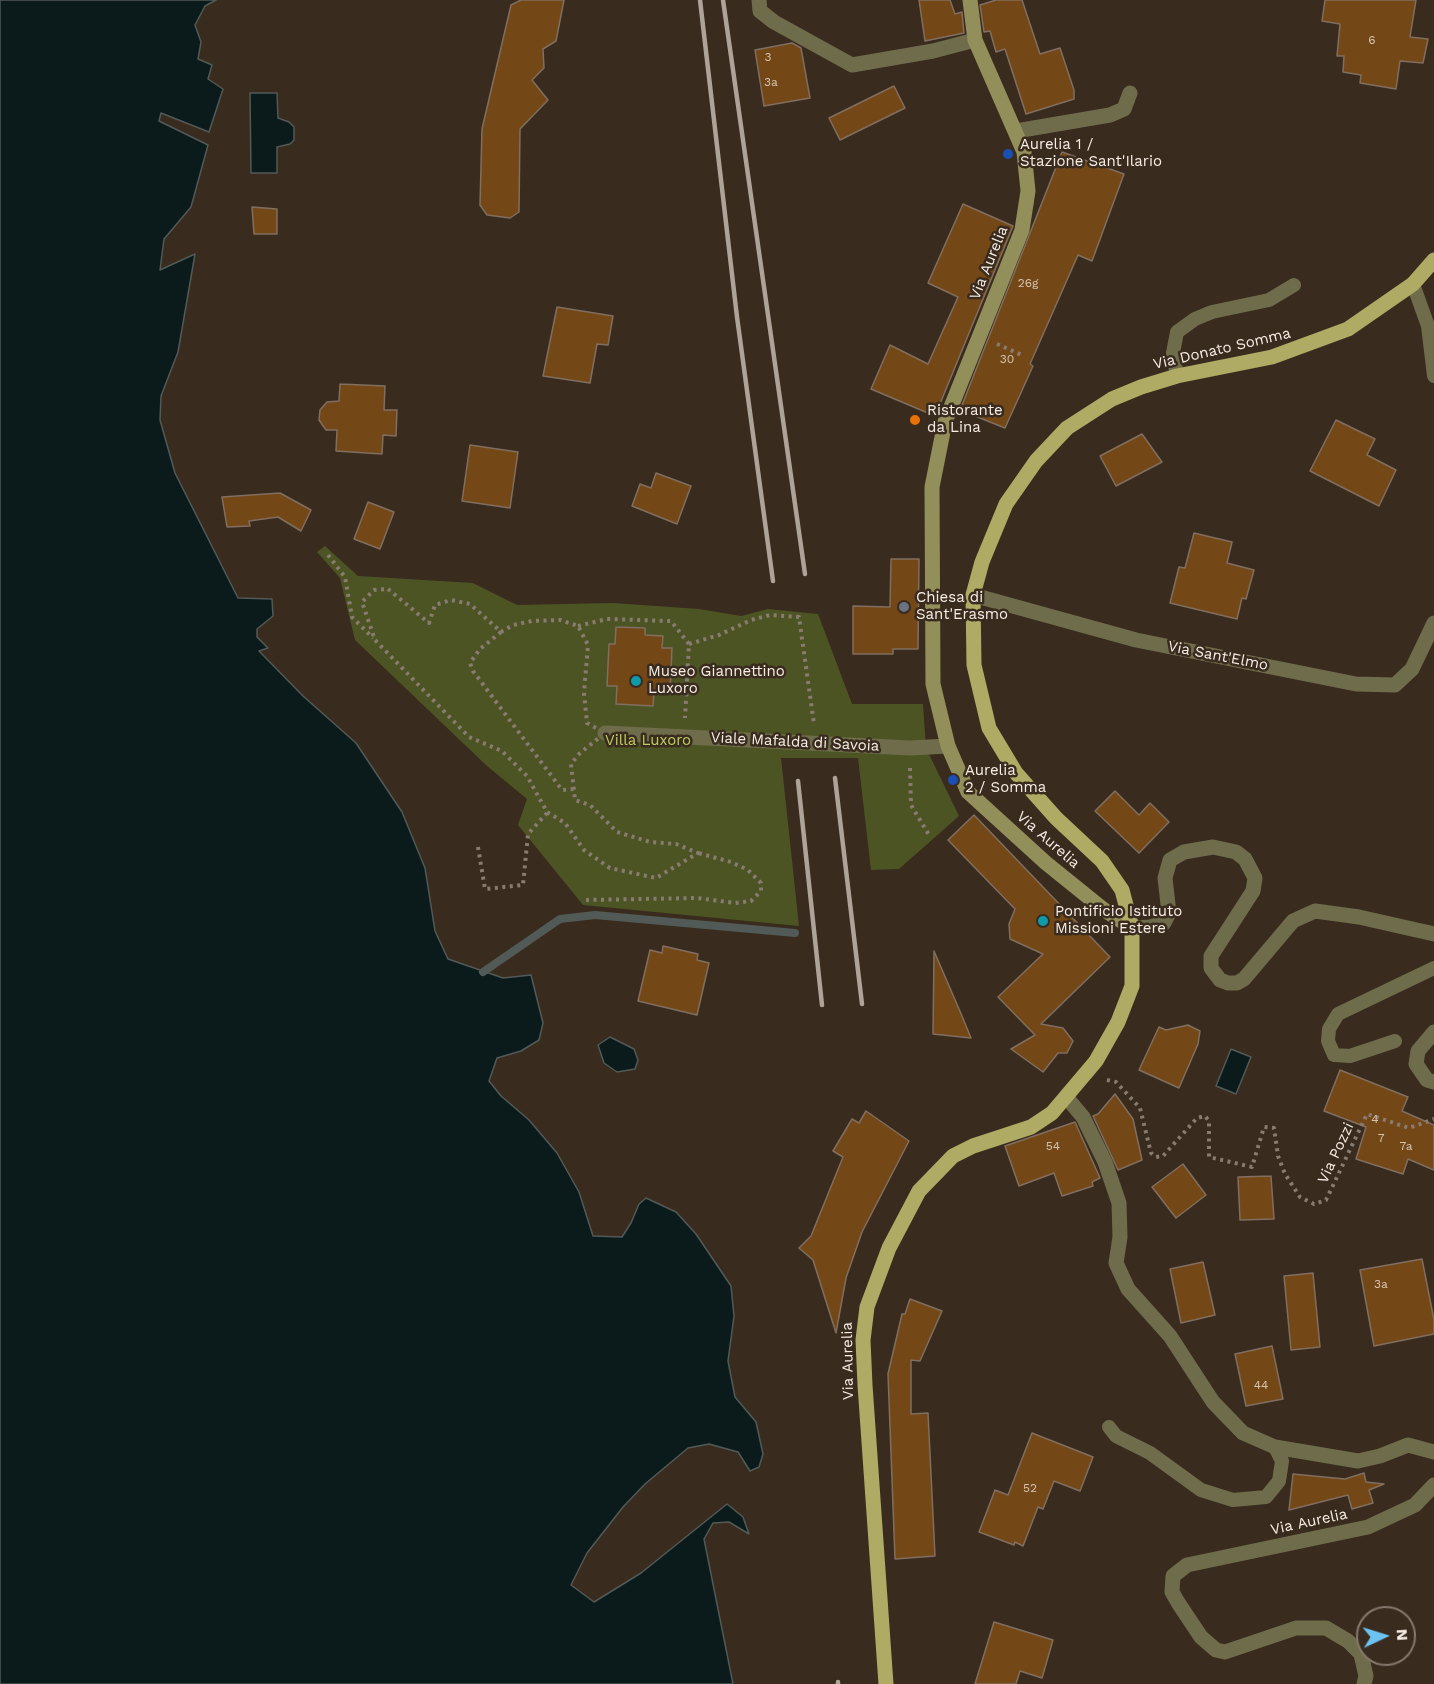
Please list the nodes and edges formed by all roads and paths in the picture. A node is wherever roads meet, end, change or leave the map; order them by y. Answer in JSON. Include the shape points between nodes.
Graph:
{"nodes":[{"id":1,"x":759,"y":0,"type":"edge"},
{"id":2,"x":970,"y":0,"type":"edge"},
{"id":3,"x":975,"y":40,"type":"junction"},
{"id":4,"x":1130,"y":93,"type":"dead end"},
{"id":5,"x":1016,"y":131,"type":"junction"},
{"id":6,"x":1434,"y":260,"type":"edge"},
{"id":7,"x":1413,"y":284,"type":"junction"},
{"id":8,"x":1294,"y":285,"type":"dead end"},
{"id":9,"x":979,"y":336,"type":"junction"},
{"id":10,"x":1024,"y":356,"type":"dead end"},
{"id":11,"x":1177,"y":376,"type":"junction"},
{"id":12,"x":1434,"y":376,"type":"edge"},
{"id":13,"x":327,"y":555,"type":"dead end"},
{"id":14,"x":973,"y":595,"type":"junction"},
{"id":15,"x":1434,"y":623,"type":"edge"},
{"id":16,"x":578,"y":626,"type":"junction"},
{"id":17,"x":501,"y":632,"type":"junction"},
{"id":18,"x":375,"y":640,"type":"junction"},
{"id":19,"x":689,"y":644,"type":"junction"},
{"id":20,"x":605,"y":733,"type":"junction"},
{"id":21,"x":683,"y":736,"type":"junction"},
{"id":22,"x":817,"y":743,"type":"junction"},
{"id":23,"x":948,"y":746,"type":"junction"},
{"id":24,"x":910,"y":748,"type":"junction"},
{"id":25,"x":574,"y":789,"type":"junction"},
{"id":26,"x":548,"y":812,"type":"junction"},
{"id":27,"x":928,"y":834,"type":"dead end"},
{"id":28,"x":478,"y":846,"type":"dead end"},
{"id":29,"x":698,"y":853,"type":"junction"},
{"id":30,"x":586,"y":900,"type":"dead end"},
{"id":31,"x":1132,"y":928,"type":"junction"},
{"id":32,"x":1434,"y":934,"type":"edge"},
{"id":33,"x":1434,"y":968,"type":"edge"},
{"id":34,"x":1434,"y":1032,"type":"edge"},
{"id":35,"x":1395,"y":1041,"type":"dead end"},
{"id":36,"x":1080,"y":1081,"type":"junction"},
{"id":37,"x":1434,"y":1082,"type":"edge"},
{"id":38,"x":1067,"y":1098,"type":"junction"},
{"id":39,"x":1434,"y":1119,"type":"edge"},
{"id":40,"x":1108,"y":1427,"type":"dead end"},
{"id":41,"x":1275,"y":1447,"type":"junction"},
{"id":42,"x":1434,"y":1452,"type":"edge"},
{"id":43,"x":1434,"y":1485,"type":"edge"},
{"id":44,"x":886,"y":1684,"type":"edge"},
{"id":45,"x":1364,"y":1684,"type":"edge"}],
"edges":[{"from":1,"to":3,"type":"street","via":[[760,11],[774,22],[852,66]]},
{"from":2,"to":3,"type":"street","name":"Via Aurelia"},
{"from":3,"to":5,"type":"street","name":"Via Aurelia"},
{"from":4,"to":5,"type":"street","via":[[1124,110],[1110,115]]},
{"from":5,"to":9,"type":"street","name":"Via Aurelia","via":[[1024,152],[1028,190],[1022,230]]},
{"from":6,"to":7,"type":"main road","name":"Via Donato Somma"},
{"from":7,"to":11,"type":"main road","name":"Via Donato Somma","via":[[1348,329],[1298,350]]},
{"from":7,"to":12,"type":"lane","via":[[1428,326]]},
{"from":8,"to":11,"type":"lane","via":[[1269,300],[1212,312],[1177,332],[1173,353]]},
{"from":9,"to":10,"type":"path"},
{"from":9,"to":23,"type":"street","name":"Via Aurelia","via":[[945,422],[932,487],[933,684]]},
{"from":11,"to":14,"type":"main road","name":"Via Donato Somma","via":[[1112,399],[1067,428],[1036,461],[1006,504]]},
{"from":13,"to":18,"type":"path","via":[[345,577],[352,617]]},
{"from":14,"to":15,"type":"street","name":"Via Sant'Elmo","via":[[1136,640],[1356,684],[1395,685],[1412,669]]},
{"from":14,"to":31,"type":"main road","name":"Via Donato Somma","via":[[974,665],[989,728],[1016,773],[1102,861],[1122,890]]},
{"from":16,"to":17,"type":"path","via":[[560,620],[532,621]]},
{"from":16,"to":19,"type":"path","via":[[607,619],[671,621]]},
{"from":16,"to":20,"type":"path","via":[[588,645],[584,693],[587,723]]},
{"from":17,"to":18,"type":"path","via":[[470,604],[451,600],[435,605],[429,623],[388,589],[374,590],[363,602]]},
{"from":17,"to":25,"type":"path","via":[[470,663],[473,672],[562,790]]},
{"from":18,"to":26,"type":"path","via":[[469,737],[502,751],[527,776]]},
{"from":19,"to":21,"type":"path"},
{"from":19,"to":22,"type":"path","via":[[770,615],[799,616]]},
{"from":20,"to":21,"type":"street","name":"Viale Mafalda di Savoia"},
{"from":20,"to":25,"type":"path","via":[[571,764]]},
{"from":21,"to":22,"type":"street","name":"Viale Mafalda di Savoia"},
{"from":22,"to":24,"type":"street","name":"Viale Mafalda di Savoia"},
{"from":23,"to":24,"type":"street","name":"Viale Mafalda di Savoia"},
{"from":23,"to":31,"type":"street","name":"Via Aurelia","via":[[968,792],[1046,863]]},
{"from":24,"to":27,"type":"path","via":[[911,805]]},
{"from":25,"to":29,"type":"path","via":[[575,800],[590,805],[617,832],[650,842],[676,844]]},
{"from":26,"to":28,"type":"path","via":[[528,834],[523,885],[485,889]]},
{"from":26,"to":29,"type":"path","via":[[565,823],[584,850],[610,867],[656,878]]},
{"from":29,"to":30,"type":"path","via":[[748,870],[761,883],[761,891],[751,901],[735,903],[697,898]]},
{"from":31,"to":32,"type":"street","via":[[1164,923],[1169,913],[1165,878],[1170,860],[1184,852],[1213,848],[1236,852],[1255,878],[1253,891],[1211,956],[1210,968],[1220,980],[1237,983],[1244,979],[1293,921],[1315,911]]},
{"from":31,"to":36,"type":"main road","name":"Via Aurelia","via":[[1132,986],[1118,1022]]},
{"from":33,"to":35,"type":"lane","via":[[1338,1014],[1329,1029],[1328,1041],[1334,1055],[1350,1056]]},
{"from":34,"to":37,"type":"street","via":[[1418,1051],[1416,1064],[1427,1080]]},
{"from":36,"to":38,"type":"main road","name":"Via Aurelia"},
{"from":36,"to":39,"type":"path","name":"Via Pozzi","via":[[1116,1082],[1140,1108],[1150,1153],[1156,1157],[1162,1156],[1197,1118],[1205,1116],[1209,1121],[1209,1157],[1252,1167],[1264,1127],[1274,1128],[1285,1174],[1300,1197],[1314,1204],[1326,1200],[1367,1114],[1409,1128]]},
{"from":38,"to":41,"type":"street","via":[[1083,1117],[1119,1203],[1116,1263],[1128,1289],[1170,1336],[1213,1402],[1243,1433]]},
{"from":38,"to":44,"type":"main road","name":"Via Aurelia","via":[[1031,1127],[953,1156],[919,1191],[889,1248],[867,1307],[863,1340],[865,1385]]},
{"from":40,"to":41,"type":"lane","via":[[1201,1490],[1233,1500],[1266,1497],[1279,1481],[1282,1461]]},
{"from":41,"to":42,"type":"street","via":[[1358,1461],[1408,1445]]},
{"from":43,"to":45,"type":"street","name":"Via Aurelia","via":[[1415,1505],[1368,1527],[1187,1565],[1173,1576],[1172,1593],[1201,1637],[1216,1650],[1225,1652],[1296,1628],[1326,1628],[1361,1654]]}]}
